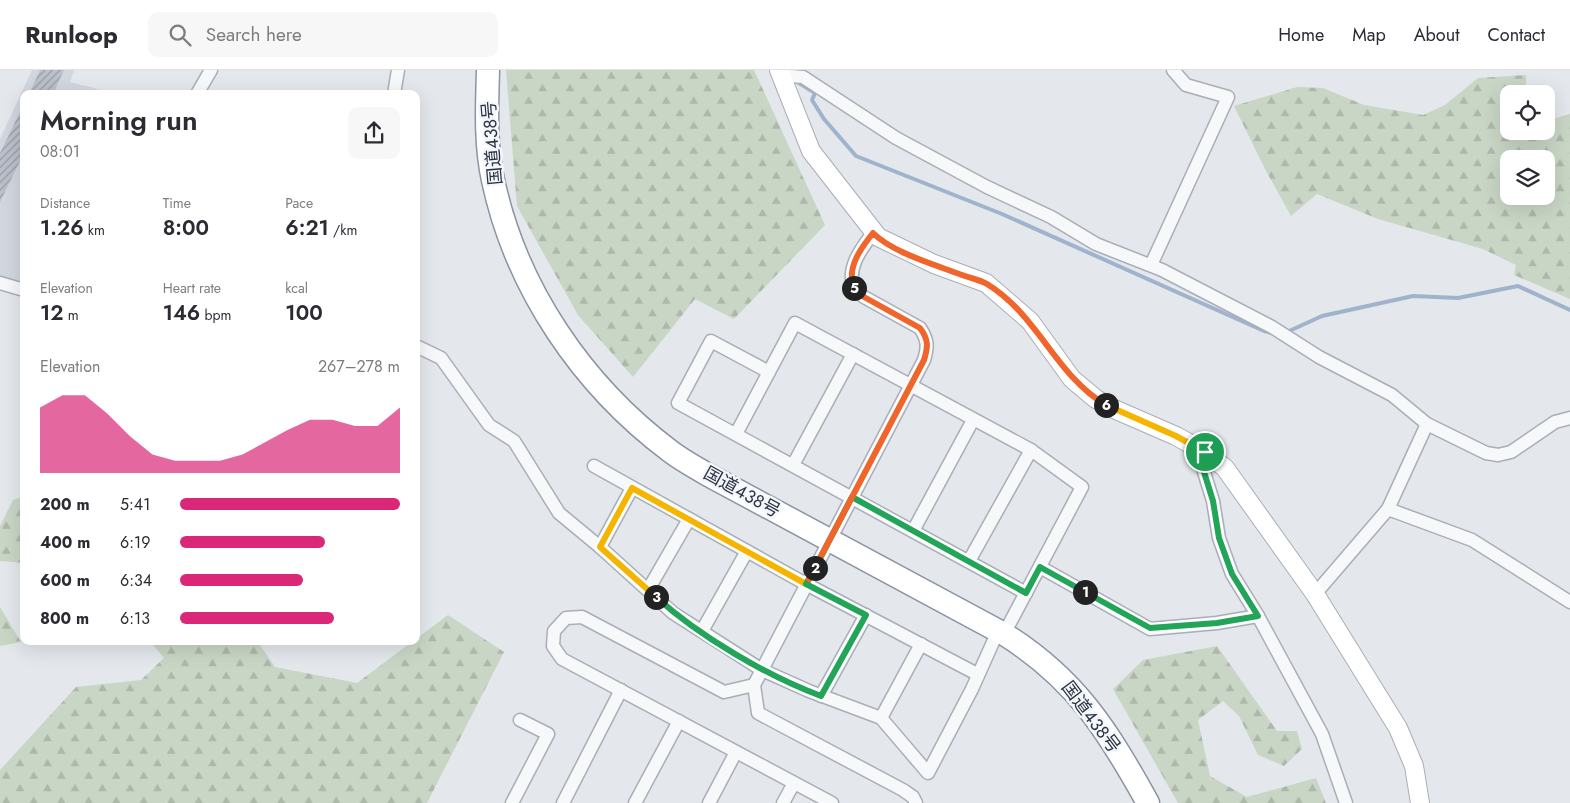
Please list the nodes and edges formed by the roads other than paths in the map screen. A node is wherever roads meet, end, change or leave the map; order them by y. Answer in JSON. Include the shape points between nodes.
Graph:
{"nodes":[{"id":1,"x":212,"y":70,"type":"edge"},
{"id":2,"x":398,"y":70,"type":"edge"},
{"id":3,"x":488,"y":70,"type":"edge"},
{"id":4,"x":1172,"y":70,"type":"edge"},
{"id":5,"x":788,"y":75,"type":"edge"},
{"id":6,"x":200,"y":90,"type":"edge"},
{"id":7,"x":395,"y":90,"type":"edge"},
{"id":8,"x":873,"y":233,"type":"junction"},
{"id":9,"x":1151,"y":265,"type":"junction"},
{"id":10,"x":0,"y":283,"type":"edge"},
{"id":11,"x":20,"y":289,"type":"edge"},
{"id":12,"x":420,"y":348,"type":"edge"},
{"id":13,"x":853,"y":354,"type":"junction"},
{"id":14,"x":769,"y":372,"type":"junction"},
{"id":15,"x":911,"y":386,"type":"junction"},
{"id":16,"x":1570,"y":418,"type":"edge"},
{"id":17,"x":974,"y":420,"type":"junction"},
{"id":18,"x":1427,"y":424,"type":"junction"},
{"id":19,"x":736,"y":434,"type":"junction"},
{"id":20,"x":1031,"y":450,"type":"junction"},
{"id":21,"x":1205,"y":452,"type":"junction"},
{"id":22,"x":793,"y":465,"type":"junction"},
{"id":23,"x":594,"y":466,"type":"dead end"},
{"id":24,"x":632,"y":488,"type":"junction"},
{"id":25,"x":852,"y":497,"type":"junction"},
{"id":26,"x":1388,"y":508,"type":"junction"},
{"id":27,"x":689,"y":519,"type":"junction"},
{"id":28,"x":913,"y":531,"type":"junction"},
{"id":29,"x":830,"y":540,"type":"junction"},
{"id":30,"x":600,"y":547,"type":"junction"},
{"id":31,"x":747,"y":551,"type":"junction"},
{"id":32,"x":969,"y":561,"type":"junction"},
{"id":33,"x":1040,"y":567,"type":"junction"},
{"id":34,"x":806,"y":584,"type":"junction"},
{"id":35,"x":648,"y":590,"type":"junction"},
{"id":36,"x":1026,"y":593,"type":"junction"},
{"id":37,"x":1315,"y":594,"type":"junction"},
{"id":38,"x":1570,"y":602,"type":"edge"},
{"id":39,"x":866,"y":615,"type":"junction"},
{"id":40,"x":1258,"y":616,"type":"junction"},
{"id":41,"x":702,"y":631,"type":"junction"},
{"id":42,"x":1001,"y":632,"type":"junction"},
{"id":43,"x":922,"y":644,"type":"junction"},
{"id":44,"x":762,"y":670,"type":"junction"},
{"id":45,"x":978,"y":674,"type":"junction"},
{"id":46,"x":754,"y":686,"type":"junction"},
{"id":47,"x":621,"y":690,"type":"junction"},
{"id":48,"x":821,"y":696,"type":"junction"},
{"id":49,"x":881,"y":718,"type":"junction"},
{"id":50,"x":520,"y":720,"type":"dead end"},
{"id":51,"x":678,"y":721,"type":"junction"},
{"id":52,"x":736,"y":752,"type":"junction"},
{"id":53,"x":794,"y":783,"type":"junction"},
{"id":54,"x":512,"y":803,"type":"edge"},
{"id":55,"x":563,"y":803,"type":"edge"},
{"id":56,"x":635,"y":803,"type":"edge"},
{"id":57,"x":709,"y":803,"type":"edge"},
{"id":58,"x":783,"y":803,"type":"edge"},
{"id":59,"x":832,"y":803,"type":"edge"},
{"id":60,"x":916,"y":803,"type":"edge"},
{"id":61,"x":1148,"y":803,"type":"edge"},
{"id":62,"x":1346,"y":803,"type":"edge"},
{"id":63,"x":1420,"y":803,"type":"edge"}],
"edges":[{"from":1,"to":6,"type":"street"},
{"from":2,"to":7,"type":"street"},
{"from":3,"to":29,"type":"highway","name":"国道438号","via":[[488,142],[492,179],[518,258],[553,326],[605,392],[671,452]]},
{"from":4,"to":9,"type":"street","via":[[1186,85],[1228,97]]},
{"from":5,"to":8,"type":"street","via":[[810,151]]},
{"from":5,"to":9,"type":"street","via":[[814,82],[896,138],[1051,217],[1096,244]]},
{"from":8,"to":15,"type":"street","via":[[862,246],[851,281],[854,289],[864,297],[920,328],[926,336],[928,346],[924,360]]},
{"from":8,"to":21,"type":"street","via":[[888,244],[986,283],[1030,321],[1072,379],[1096,399]]},
{"from":9,"to":18,"type":"street","via":[[1392,395]]},
{"from":10,"to":11,"type":"street"},
{"from":12,"to":30,"type":"street","via":[[441,358],[489,425],[514,441],[559,513]]},
{"from":13,"to":14,"type":"street","via":[[795,323]]},
{"from":13,"to":15,"type":"street"},
{"from":13,"to":22,"type":"street"},
{"from":14,"to":19,"type":"street"},
{"from":14,"to":19,"type":"street","via":[[711,341],[678,403]]},
{"from":15,"to":17,"type":"street"},
{"from":15,"to":25,"type":"street"},
{"from":16,"to":18,"type":"street","via":[[1556,422],[1511,452],[1498,455],[1486,453]]},
{"from":17,"to":20,"type":"street"},
{"from":17,"to":28,"type":"street"},
{"from":18,"to":26,"type":"street"},
{"from":19,"to":22,"type":"street"},
{"from":20,"to":32,"type":"street"},
{"from":20,"to":33,"type":"street","via":[[1082,487]]},
{"from":21,"to":37,"type":"street","via":[[1224,468]]},
{"from":21,"to":40,"type":"street","via":[[1204,472],[1219,538],[1232,574]]},
{"from":22,"to":25,"type":"street"},
{"from":23,"to":24,"type":"street"},
{"from":24,"to":27,"type":"street"},
{"from":24,"to":30,"type":"street"},
{"from":25,"to":28,"type":"street"},
{"from":25,"to":29,"type":"street"},
{"from":26,"to":37,"type":"street"},
{"from":26,"to":38,"type":"street","via":[[1472,540]]},
{"from":27,"to":31,"type":"street"},
{"from":27,"to":35,"type":"street"},
{"from":28,"to":32,"type":"street"},
{"from":29,"to":34,"type":"street"},
{"from":29,"to":42,"type":"highway","name":"国道438号"},
{"from":30,"to":35,"type":"street"},
{"from":31,"to":34,"type":"street"},
{"from":31,"to":41,"type":"street"},
{"from":32,"to":36,"type":"street"},
{"from":33,"to":36,"type":"street"},
{"from":33,"to":40,"type":"street","via":[[1150,628]]},
{"from":34,"to":39,"type":"street"},
{"from":34,"to":44,"type":"street"},
{"from":35,"to":41,"type":"street"},
{"from":36,"to":42,"type":"street"},
{"from":37,"to":63,"type":"street","via":[[1398,728],[1414,766]]},
{"from":39,"to":43,"type":"street"},
{"from":39,"to":48,"type":"street"},
{"from":40,"to":62,"type":"street","via":[[1322,734]]},
{"from":41,"to":44,"type":"street"},
{"from":42,"to":45,"type":"street"},
{"from":42,"to":61,"type":"highway","name":"国道438号","via":[[1048,665],[1080,697],[1113,743]]},
{"from":43,"to":45,"type":"street"},
{"from":43,"to":49,"type":"street"},
{"from":44,"to":46,"type":"street"},
{"from":44,"to":48,"type":"street"},
{"from":45,"to":49,"type":"street","via":[[928,773]]},
{"from":46,"to":47,"type":"street","via":[[724,692],[582,617],[566,618],[554,631],[553,646],[562,659]]},
{"from":46,"to":60,"type":"street","via":[[758,713],[903,790]]},
{"from":47,"to":51,"type":"street"},
{"from":47,"to":55,"type":"street"},
{"from":48,"to":49,"type":"street"},
{"from":50,"to":54,"type":"street","via":[[548,734]]},
{"from":51,"to":52,"type":"street"},
{"from":51,"to":56,"type":"street"},
{"from":52,"to":53,"type":"street"},
{"from":52,"to":57,"type":"street"},
{"from":53,"to":58,"type":"street"},
{"from":53,"to":59,"type":"street"}]}
